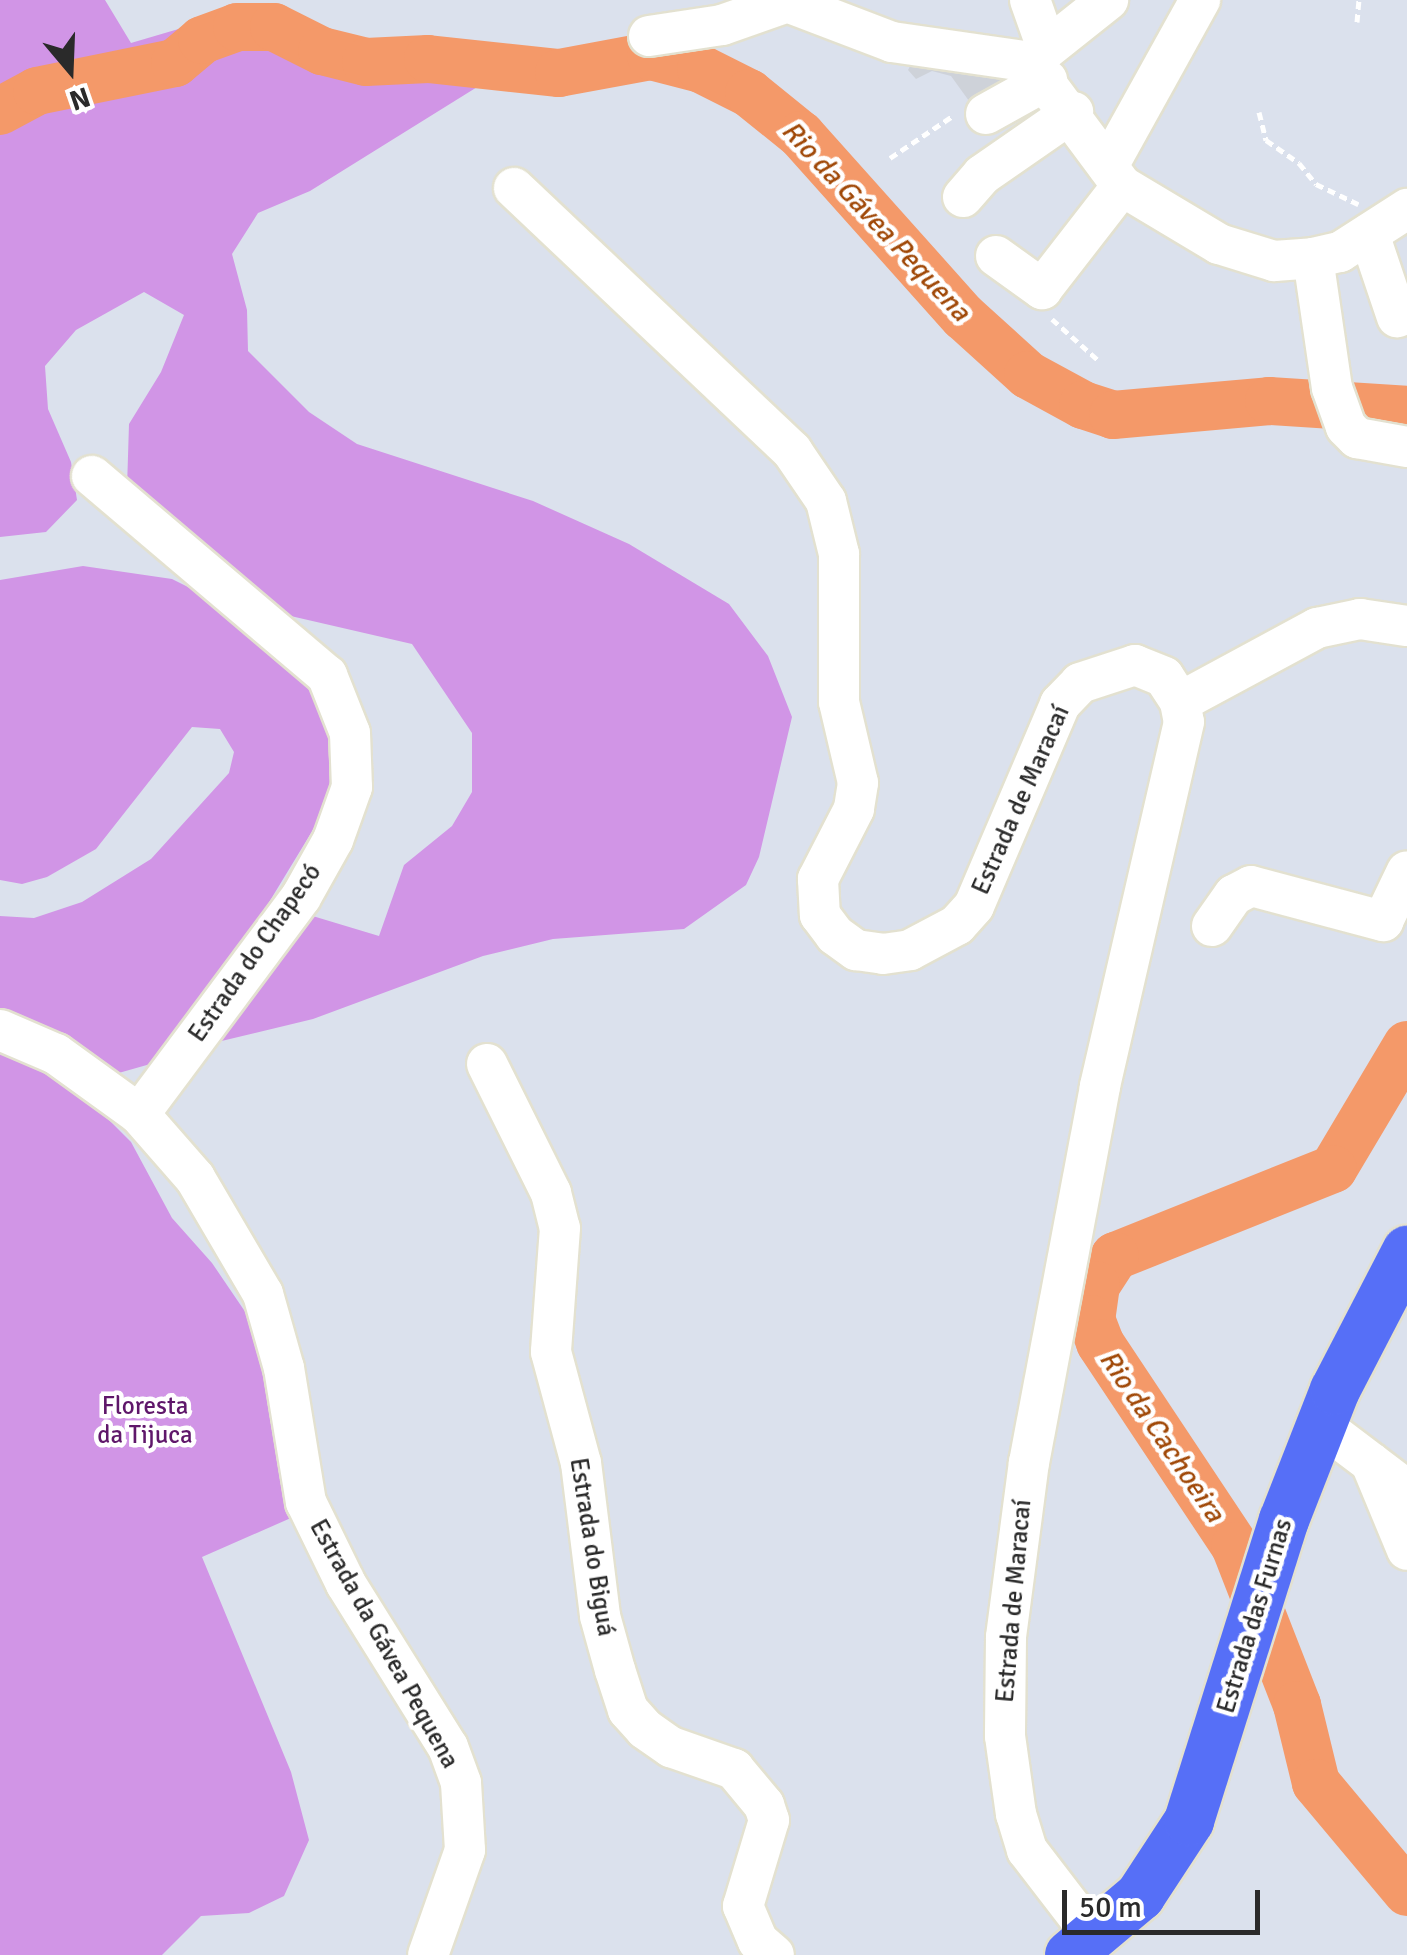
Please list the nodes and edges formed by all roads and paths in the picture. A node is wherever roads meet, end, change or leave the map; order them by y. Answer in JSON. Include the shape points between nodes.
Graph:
{"nodes":[{"id":1,"x":1030,"y":0,"type":"edge"},
{"id":2,"x":1108,"y":0,"type":"edge"},
{"id":3,"x":1200,"y":0,"type":"edge"},
{"id":4,"x":1359,"y":0,"type":"edge"},
{"id":5,"x":783,"y":2,"type":"edge"},
{"id":6,"x":1357,"y":22,"type":"dead end"},
{"id":7,"x":649,"y":36,"type":"dead end"},
{"id":8,"x":1041,"y":63,"type":"junction"},
{"id":9,"x":975,"y":111,"type":"joint"},
{"id":10,"x":1073,"y":112,"type":"junction"},
{"id":11,"x":1259,"y":112,"type":"dead end"},
{"id":12,"x":890,"y":158,"type":"dead end"},
{"id":13,"x":1114,"y":170,"type":"junction"},
{"id":14,"x":514,"y":188,"type":"dead end"},
{"id":15,"x":963,"y":197,"type":"dead end"},
{"id":16,"x":1387,"y":222,"type":"edge"},
{"id":17,"x":996,"y":256,"type":"dead end"},
{"id":18,"x":1313,"y":258,"type":"junction"},
{"id":19,"x":1037,"y":286,"type":"junction"},
{"id":20,"x":1397,"y":317,"type":"dead end"},
{"id":21,"x":1098,"y":360,"type":"dead end"},
{"id":22,"x":1407,"y":447,"type":"edge"},
{"id":23,"x":92,"y":476,"type":"dead end"},
{"id":24,"x":1407,"y":626,"type":"edge"},
{"id":25,"x":1180,"y":702,"type":"junction"},
{"id":26,"x":1407,"y":871,"type":"edge"},
{"id":27,"x":1212,"y":926,"type":"dead end"},
{"id":28,"x":0,"y":1030,"type":"edge"},
{"id":29,"x":487,"y":1064,"type":"dead end"},
{"id":30,"x":139,"y":1114,"type":"junction"},
{"id":31,"x":1407,"y":1250,"type":"edge"},
{"id":32,"x":1321,"y":1424,"type":"junction"},
{"id":33,"x":1369,"y":1460,"type":"junction"},
{"id":34,"x":1407,"y":1490,"type":"edge"},
{"id":35,"x":1407,"y":1550,"type":"edge"},
{"id":36,"x":1082,"y":1946,"type":"edge"},
{"id":37,"x":428,"y":1955,"type":"edge"},
{"id":38,"x":774,"y":1955,"type":"edge"}],
"edges":[{"from":1,"to":8,"type":"street"},
{"from":2,"to":8,"type":"street"},
{"from":3,"to":13,"type":"street"},
{"from":4,"to":6,"type":"path"},
{"from":5,"to":7,"type":"street","via":[[722,25]]},
{"from":5,"to":8,"type":"street","via":[[892,42]]},
{"from":8,"to":9,"type":"street"},
{"from":8,"to":10,"type":"street"},
{"from":9,"to":12,"type":"path"},
{"from":10,"to":13,"type":"street"},
{"from":10,"to":15,"type":"street","via":[[993,167]]},
{"from":11,"to":16,"type":"path","via":[[1266,140],[1300,163],[1304,174]]},
{"from":13,"to":18,"type":"street","via":[[1220,244],[1274,260]]},
{"from":13,"to":19,"type":"street"},
{"from":14,"to":25,"type":"street","name":"Estrada de Maracaí","via":[[792,450],[826,500],[839,554],[840,702],[858,784],[854,809],[818,879],[820,915],[835,935],[856,950],[883,954],[910,950],[957,925],[974,906],[1060,704],[1080,684],[1135,665],[1164,677]]},
{"from":16,"to":18,"type":"street"},
{"from":16,"to":20,"type":"street"},
{"from":17,"to":19,"type":"street"},
{"from":18,"to":22,"type":"street","via":[[1337,404],[1357,438]]},
{"from":19,"to":21,"type":"path","via":[[1032,304]]},
{"from":23,"to":30,"type":"street","name":"Estrada do Chapecó","via":[[327,675],[350,733],[352,787],[334,840],[301,897]]},
{"from":24,"to":25,"type":"street","via":[[1360,619],[1317,628]]},
{"from":25,"to":36,"type":"street","name":"Estrada de Maracaí","via":[[1184,722],[1100,1087],[1029,1462],[1006,1637],[1005,1736],[1016,1814],[1027,1850]]},
{"from":26,"to":27,"type":"street","via":[[1383,921],[1251,886],[1234,895]]},
{"from":28,"to":30,"type":"street","name":"Estrada da Gávea Pequena","via":[[56,1054]]},
{"from":29,"to":38,"type":"street","name":"Estrada do Biguá","via":[[551,1192],[560,1228],[551,1352],[588,1498],[600,1616],[628,1710],[656,1740],[734,1769],[764,1805],[769,1820],[743,1906],[758,1941]]},
{"from":30,"to":37,"type":"street","name":"Estrada da Gávea Pequena","via":[[195,1178],[263,1294],[284,1368],[306,1502],[346,1584],[431,1716],[461,1783],[465,1850]]},
{"from":31,"to":32,"type":"main road","name":"Estrada das Furnas"},
{"from":32,"to":33,"type":"street"},
{"from":32,"to":36,"type":"main road","name":"Estrada das Furnas","via":[[1275,1546],[1189,1821],[1140,1896]]},
{"from":33,"to":34,"type":"street"},
{"from":33,"to":35,"type":"street"}]}
